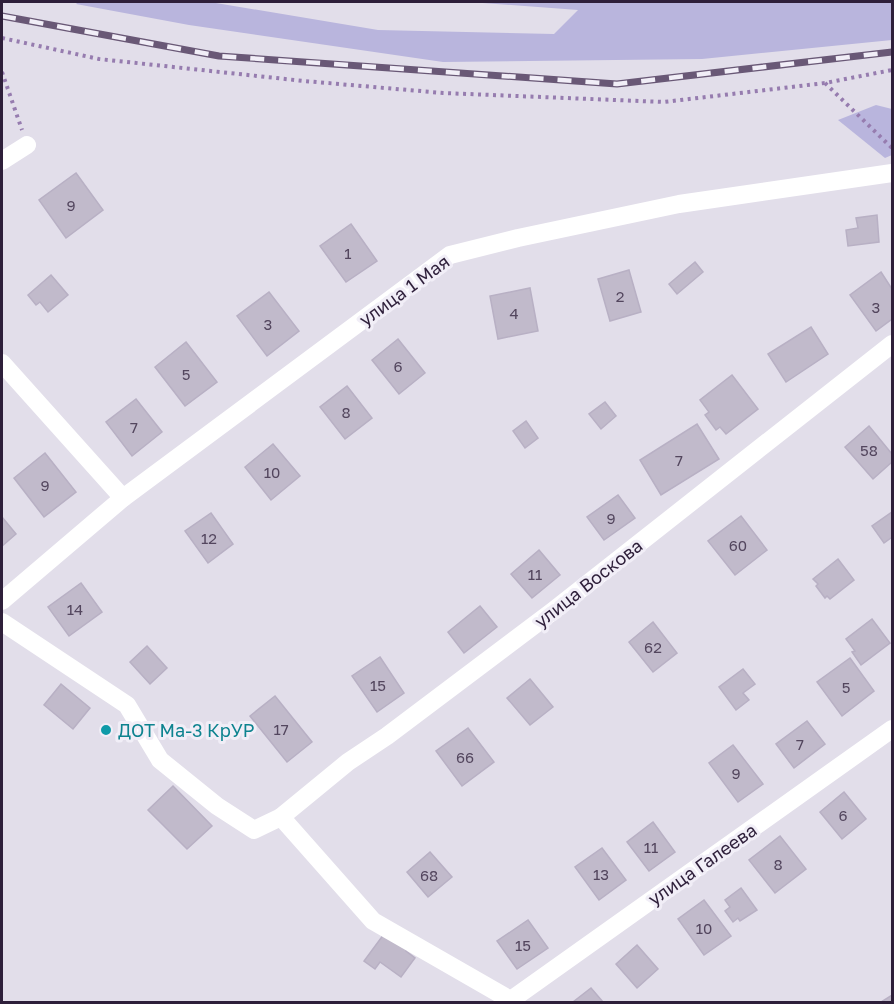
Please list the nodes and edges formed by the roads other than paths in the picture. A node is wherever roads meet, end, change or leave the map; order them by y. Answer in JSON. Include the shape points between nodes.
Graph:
{"nodes":[{"id":1,"x":27,"y":145,"type":"road end"},
{"id":2,"x":2,"y":161,"type":"edge"},
{"id":3,"x":892,"y":172,"type":"edge"},
{"id":4,"x":892,"y":344,"type":"edge"},
{"id":5,"x":2,"y":363,"type":"edge"},
{"id":6,"x":123,"y":498,"type":"junction"},
{"id":7,"x":2,"y":601,"type":"edge"},
{"id":8,"x":2,"y":622,"type":"edge"},
{"id":9,"x":892,"y":729,"type":"edge"},
{"id":10,"x":281,"y":817,"type":"junction"},
{"id":11,"x":513,"y":1001,"type":"edge"}],
"edges":[{"from":1,"to":2,"type":"street"},
{"from":3,"to":6,"type":"street","name":"улица 1 Мая","via":[[679,204],[450,255]]},
{"from":4,"to":10,"type":"street","name":"улица Воскова","via":[[553,611],[348,762]]},
{"from":5,"to":6,"type":"street"},
{"from":6,"to":7,"type":"street","name":"улица 1 Мая"},
{"from":8,"to":10,"type":"street","name":"улица Воскова","via":[[127,705],[160,760],[217,806],[254,830]]},
{"from":9,"to":11,"type":"street","name":"улица Галеева"},
{"from":10,"to":11,"type":"street","via":[[373,921]]}]}
